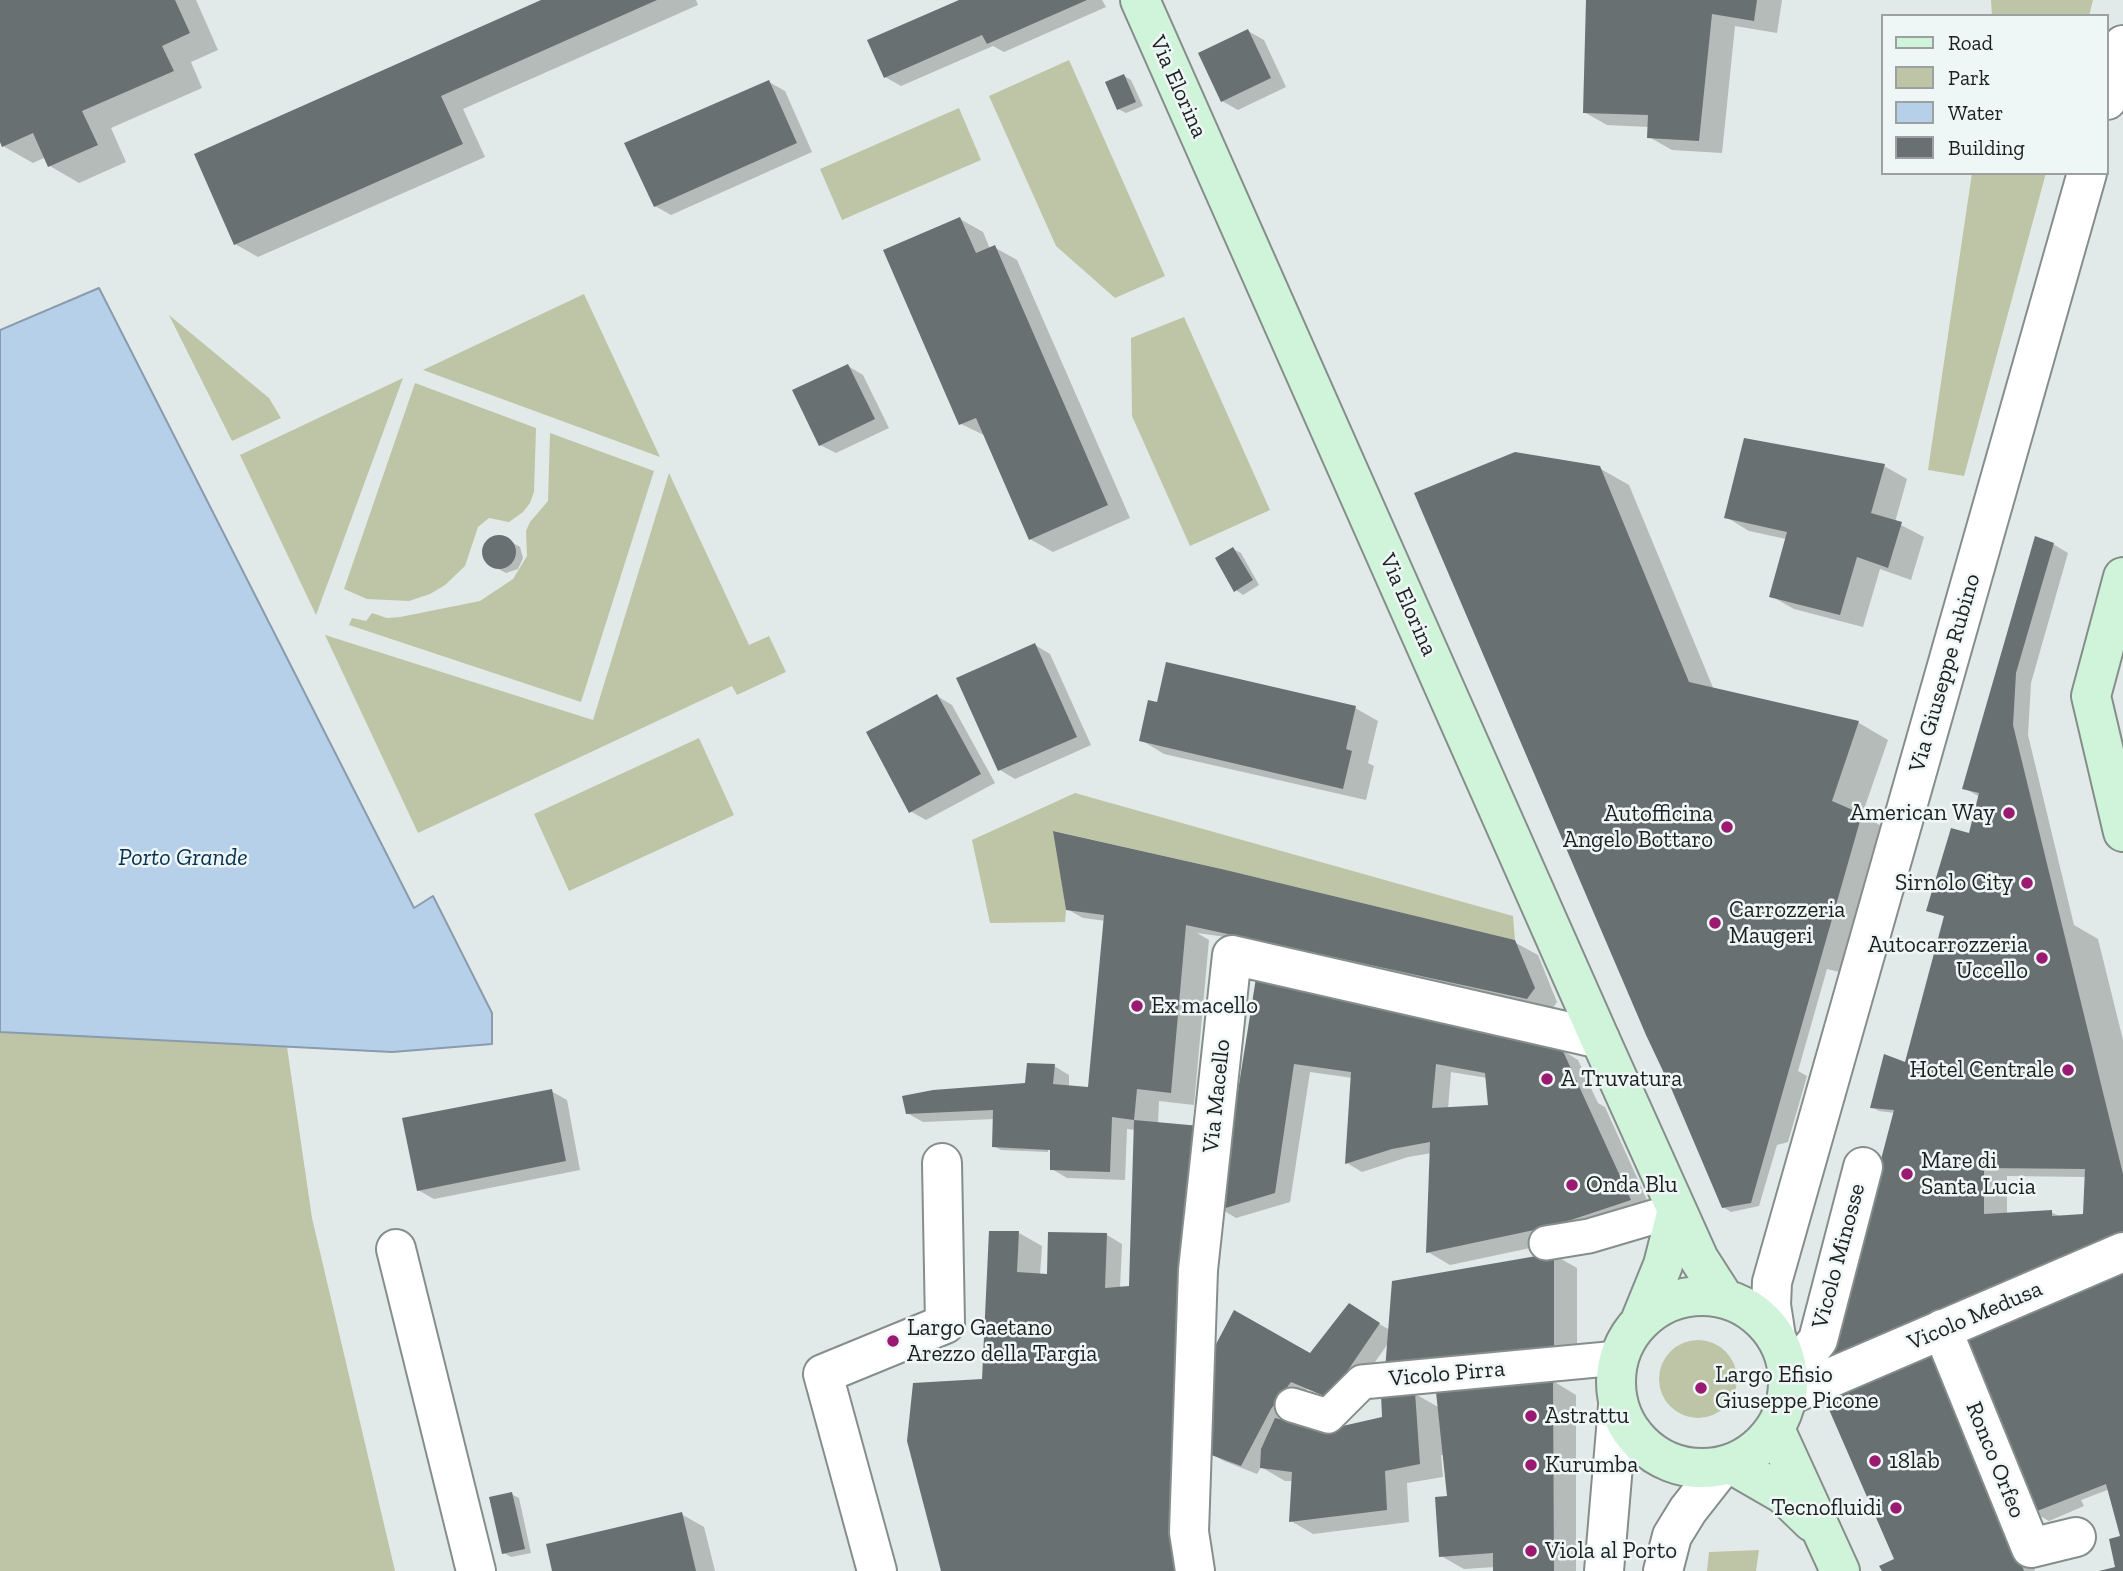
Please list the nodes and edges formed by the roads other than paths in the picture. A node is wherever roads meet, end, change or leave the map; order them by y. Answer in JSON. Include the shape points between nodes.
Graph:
{"nodes":[{"id":1,"x":1140,"y":0,"type":"edge"},
{"id":2,"x":2123,"y":45,"type":"edge"},
{"id":3,"x":2109,"y":93,"type":"edge"},
{"id":4,"x":2086,"y":175,"type":"edge"},
{"id":5,"x":2123,"y":577,"type":"edge"},
{"id":6,"x":2123,"y":832,"type":"edge"},
{"id":7,"x":1600,"y":1039,"type":"junction"},
{"id":8,"x":943,"y":1163,"type":"dead end"},
{"id":9,"x":1863,"y":1167,"type":"dead end"},
{"id":10,"x":1677,"y":1210,"type":"junction"},
{"id":11,"x":1546,"y":1244,"type":"dead end"},
{"id":12,"x":396,"y":1249,"type":"dead end"},
{"id":13,"x":2123,"y":1252,"type":"edge"},
{"id":14,"x":1724,"y":1298,"type":"junction"},
{"id":15,"x":1641,"y":1319,"type":"junction"},
{"id":16,"x":1942,"y":1329,"type":"junction"},
{"id":17,"x":1776,"y":1337,"type":"junction"},
{"id":18,"x":1618,"y":1358,"type":"junction"},
{"id":19,"x":1784,"y":1401,"type":"junction"},
{"id":20,"x":1292,"y":1405,"type":"dead end"},
{"id":21,"x":1618,"y":1406,"type":"junction"},
{"id":22,"x":1726,"y":1466,"type":"junction"},
{"id":23,"x":1821,"y":1530,"type":"junction"},
{"id":24,"x":2076,"y":1537,"type":"dead end"},
{"id":25,"x":476,"y":1571,"type":"edge"},
{"id":26,"x":877,"y":1571,"type":"edge"},
{"id":27,"x":1195,"y":1571,"type":"edge"},
{"id":28,"x":1604,"y":1571,"type":"edge"},
{"id":29,"x":1663,"y":1571,"type":"edge"},
{"id":30,"x":1840,"y":1571,"type":"edge"}],
"edges":[{"from":1,"to":7,"type":"main road","name":"Via Elorina"},
{"from":2,"to":3,"type":"street"},
{"from":4,"to":17,"type":"street","name":"Via Giuseppe Rubino","via":[[1772,1282]]},
{"from":5,"to":6,"type":"main road","via":[[2091,696]]},
{"from":7,"to":10,"type":"main road","name":"Via Elorina"},
{"from":7,"to":27,"type":"street","name":"Via Macello","via":[[1232,956],[1198,1270],[1189,1532]]},
{"from":8,"to":26,"type":"street","via":[[945,1324],[823,1374]]},
{"from":9,"to":19,"type":"street","name":"Vicolo Minosse","via":[[1818,1340]]},
{"from":10,"to":11,"type":"street"},
{"from":10,"to":14,"type":"main road","name":"Via Elorina","via":[[1699,1259]]},
{"from":10,"to":15,"type":"main road","via":[[1663,1265]]},
{"from":12,"to":25,"type":"street"},
{"from":13,"to":16,"type":"street","name":"Vicolo Medusa"},
{"from":14,"to":15,"type":"main road","via":[[1680,1297]]},
{"from":14,"to":17,"type":"main road","via":[[1762,1319]]},
{"from":15,"to":18,"type":"main road"},
{"from":16,"to":19,"type":"street","name":"Vicolo Medusa"},
{"from":16,"to":24,"type":"street","name":"Ronco Orfeo","via":[[2031,1548]]},
{"from":17,"to":19,"type":"main road","via":[[1784,1357]]},
{"from":18,"to":20,"type":"street","name":"Vicolo Pirra","via":[[1362,1382],[1328,1416]]},
{"from":18,"to":21,"type":"main road"},
{"from":19,"to":22,"type":"main road","via":[[1756,1451]]},
{"from":19,"to":23,"type":"main road"},
{"from":21,"to":22,"type":"main road","via":[[1633,1434],[1657,1457],[1688,1468]]},
{"from":21,"to":28,"type":"street"},
{"from":22,"to":23,"type":"main road","via":[[1783,1494]]},
{"from":22,"to":29,"type":"street","via":[[1672,1536]]},
{"from":23,"to":30,"type":"main road"}]}
